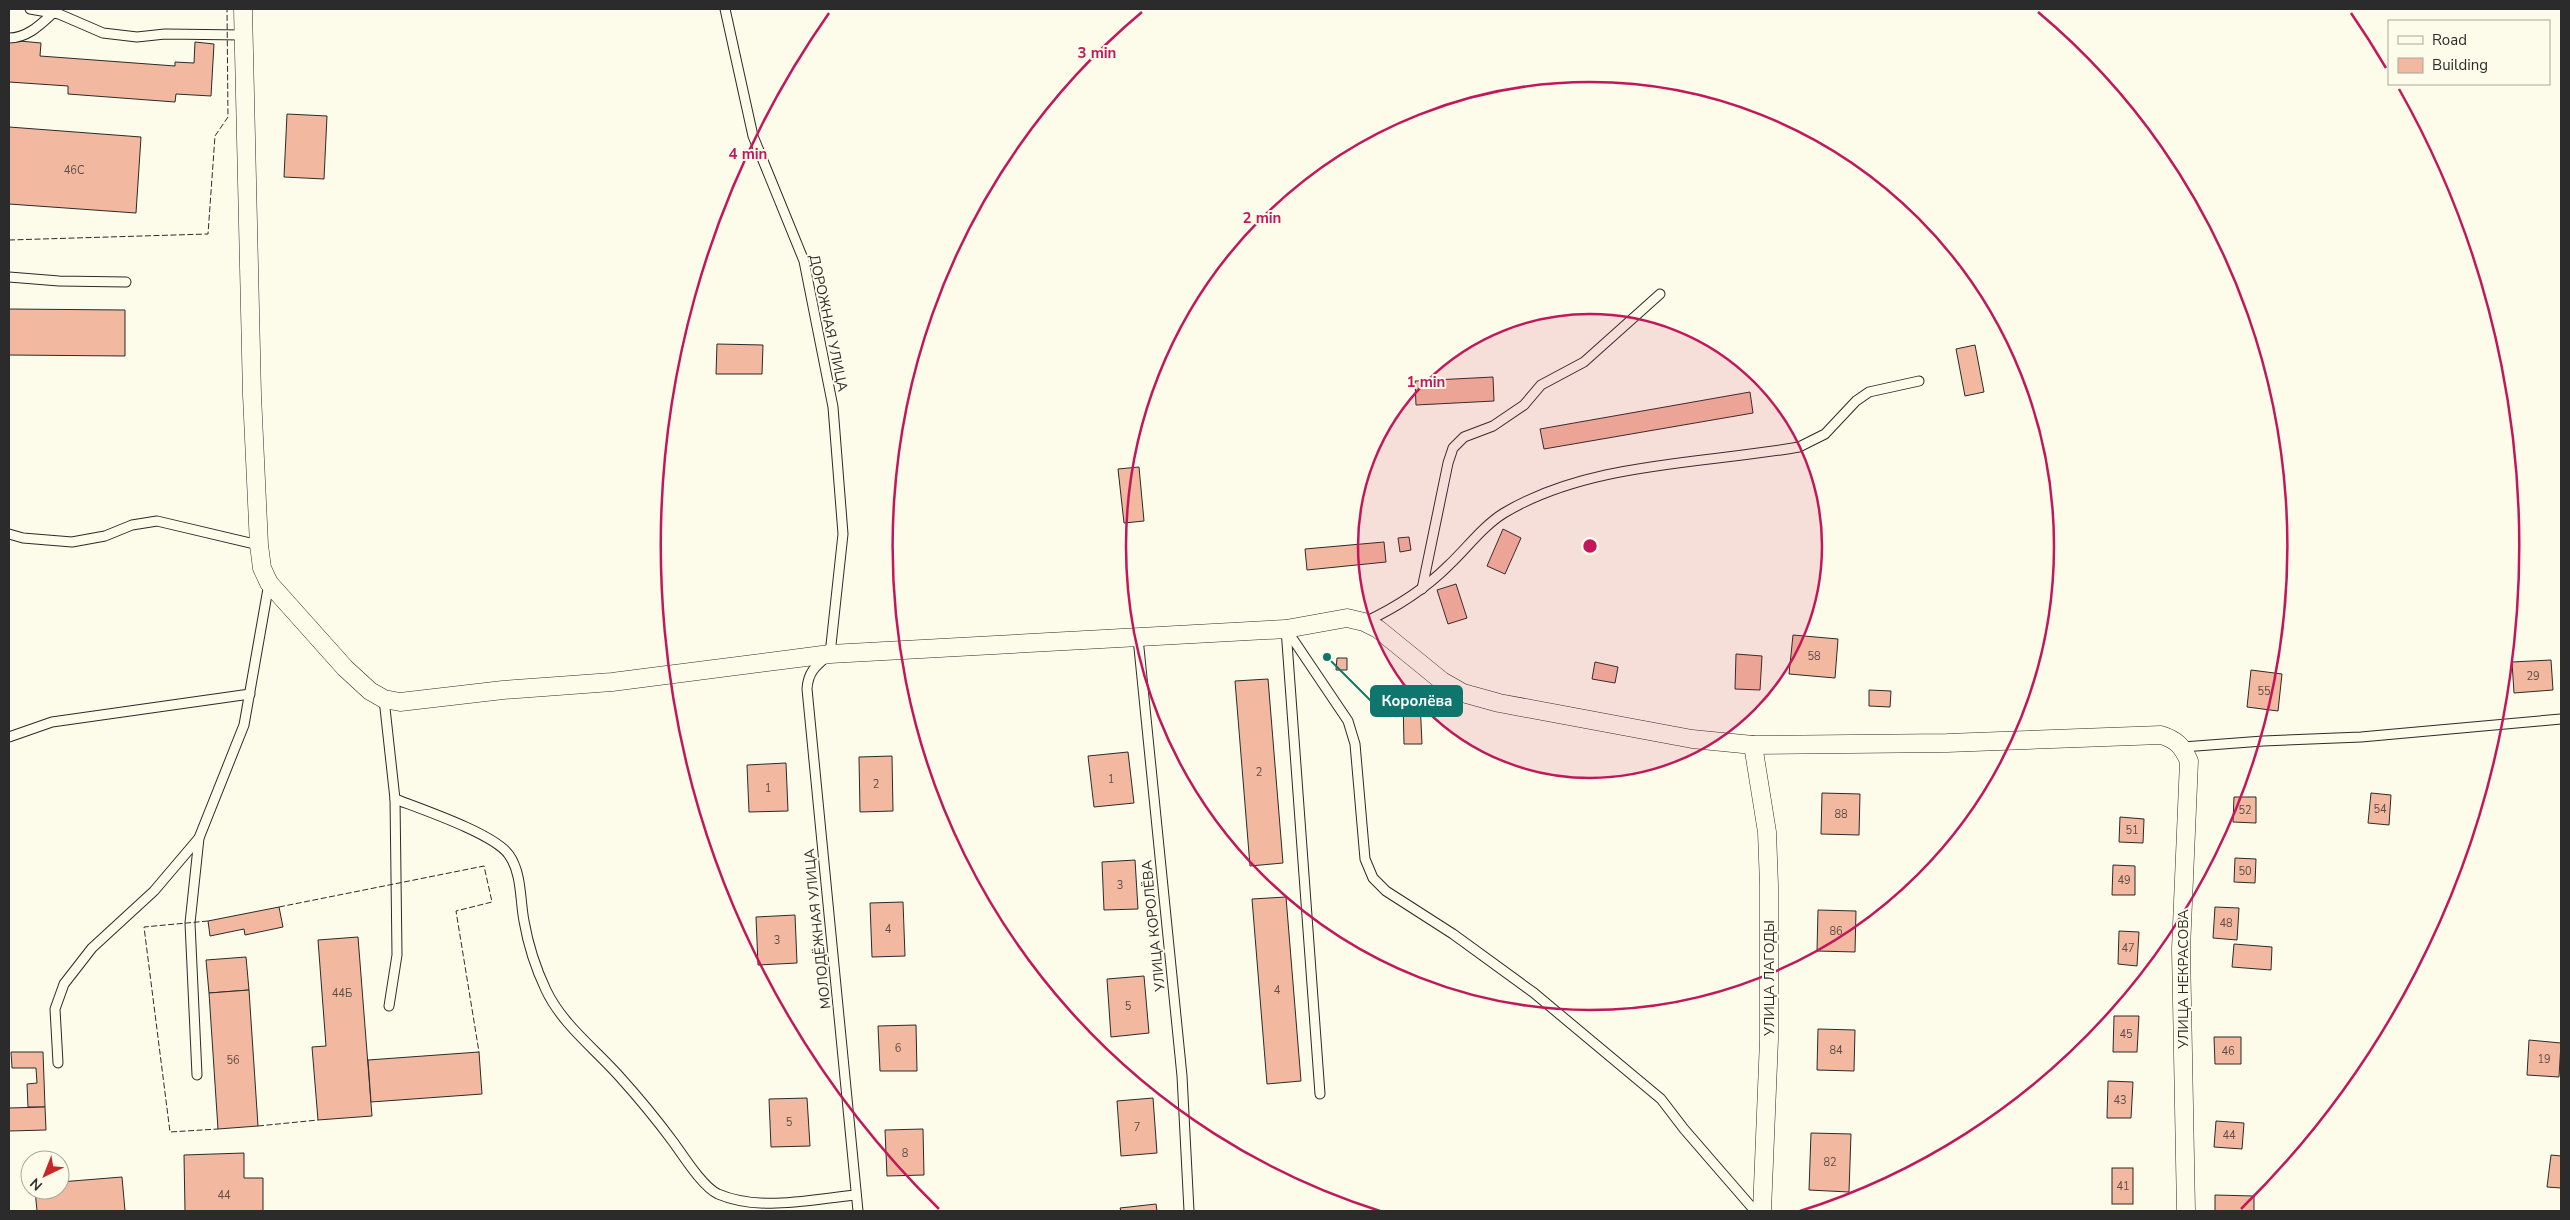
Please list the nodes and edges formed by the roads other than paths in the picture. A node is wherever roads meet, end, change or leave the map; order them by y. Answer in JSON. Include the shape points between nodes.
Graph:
{"nodes":[{"id":1,"x":30,"y":9,"type":"edge"},
{"id":2,"x":243,"y":9,"type":"edge"},
{"id":3,"x":724,"y":9,"type":"edge"},
{"id":4,"x":53,"y":13,"type":"junction"},
{"id":5,"x":243,"y":35,"type":"junction"},
{"id":6,"x":9,"y":38,"type":"edge"},
{"id":7,"x":9,"y":277,"type":"edge"},
{"id":8,"x":126,"y":282,"type":"dead end"},
{"id":9,"x":1660,"y":294,"type":"dead end"},
{"id":10,"x":1919,"y":381,"type":"dead end"},
{"id":11,"x":9,"y":534,"type":"edge"},
{"id":12,"x":258,"y":545,"type":"junction"},
{"id":13,"x":269,"y":583,"type":"junction"},
{"id":14,"x":1422,"y":589,"type":"junction"},
{"id":15,"x":1364,"y":622,"type":"junction"},
{"id":16,"x":1286,"y":629,"type":"junction"},
{"id":17,"x":1138,"y":638,"type":"junction"},
{"id":18,"x":830,"y":654,"type":"junction"},
{"id":19,"x":250,"y":694,"type":"junction"},
{"id":20,"x":384,"y":699,"type":"junction"},
{"id":21,"x":2561,"y":720,"type":"edge"},
{"id":22,"x":9,"y":737,"type":"edge"},
{"id":23,"x":1753,"y":745,"type":"junction"},
{"id":24,"x":2183,"y":748,"type":"junction"},
{"id":25,"x":395,"y":799,"type":"junction"},
{"id":26,"x":199,"y":838,"type":"junction"},
{"id":27,"x":389,"y":1006,"type":"dead end"},
{"id":28,"x":58,"y":1063,"type":"dead end"},
{"id":29,"x":197,"y":1075,"type":"dead end"},
{"id":30,"x":1320,"y":1094,"type":"dead end"},
{"id":31,"x":856,"y":1194,"type":"junction"},
{"id":32,"x":858,"y":1211,"type":"edge"},
{"id":33,"x":1189,"y":1211,"type":"edge"},
{"id":34,"x":1755,"y":1211,"type":"edge"},
{"id":35,"x":1762,"y":1211,"type":"edge"},
{"id":36,"x":2186,"y":1211,"type":"edge"}],
"edges":[{"from":1,"to":4,"type":"lane"},
{"from":2,"to":5,"type":"street"},
{"from":3,"to":18,"type":"lane","name":"ДОРОЖНАЯ УЛИЦА","via":[[753,136],[804,261],[833,406],[843,534]]},
{"from":4,"to":5,"type":"lane","via":[[103,32],[137,37]]},
{"from":4,"to":6,"type":"lane","via":[[38,27],[18,38]]},
{"from":5,"to":12,"type":"street"},
{"from":7,"to":8,"type":"lane"},
{"from":9,"to":14,"type":"lane","via":[[1584,362],[1541,385],[1524,405],[1492,426],[1464,437],[1453,448]]},
{"from":10,"to":14,"type":"lane","via":[[1869,392],[1824,434],[1798,447],[1612,474],[1542,494],[1503,513]]},
{"from":11,"to":12,"type":"lane","via":[[72,542],[105,536],[132,524],[157,521]]},
{"from":12,"to":13,"type":"street","via":[[262,568]]},
{"from":13,"to":19,"type":"lane"},
{"from":13,"to":20,"type":"street","via":[[345,668]]},
{"from":14,"to":15,"type":"lane","via":[[1398,606]]},
{"from":15,"to":16,"type":"street","via":[[1347,618]]},
{"from":15,"to":23,"type":"street","via":[[1378,629],[1442,681],[1463,692],[1500,703],[1692,739]]},
{"from":16,"to":17,"type":"street"},
{"from":16,"to":30,"type":"lane"},
{"from":16,"to":34,"type":"lane","via":[[1348,721],[1355,744],[1365,859],[1373,878],[1386,891],[1453,934],[1534,993],[1661,1099]]},
{"from":17,"to":18,"type":"street"},
{"from":17,"to":33,"type":"lane","name":"УЛИЦА КОРОЛЁВА","via":[[1182,1076]]},
{"from":18,"to":20,"type":"street","via":[[612,682],[503,690],[414,702]]},
{"from":18,"to":31,"type":"lane","name":"МОЛОДЁЖНАЯ УЛИЦА","via":[[812,668],[807,689]]},
{"from":19,"to":22,"type":"lane","via":[[52,722]]},
{"from":19,"to":26,"type":"lane","via":[[244,725]]},
{"from":20,"to":25,"type":"lane"},
{"from":21,"to":24,"type":"lane"},
{"from":23,"to":24,"type":"street","via":[[1947,743],[2148,734],[2175,740]]},
{"from":23,"to":35,"type":"street","name":"УЛИЦА ЛАГОДЫ","via":[[1767,832],[1769,885]]},
{"from":24,"to":36,"type":"street","name":"УЛИЦА НЕКРАСОВА","via":[[2189,760],[2190,779],[2183,862],[2181,949]]},
{"from":25,"to":27,"type":"lane","via":[[397,955]]},
{"from":25,"to":31,"type":"lane","via":[[491,840],[509,855],[518,880],[533,958],[560,1013],[619,1076],[692,1168],[716,1193],[761,1203]]},
{"from":26,"to":28,"type":"lane","via":[[154,891],[92,948],[64,984],[55,1009]]},
{"from":26,"to":29,"type":"lane","via":[[190,923]]},
{"from":31,"to":32,"type":"lane","name":"МОЛОДЁЖНАЯ УЛИЦА"}]}
